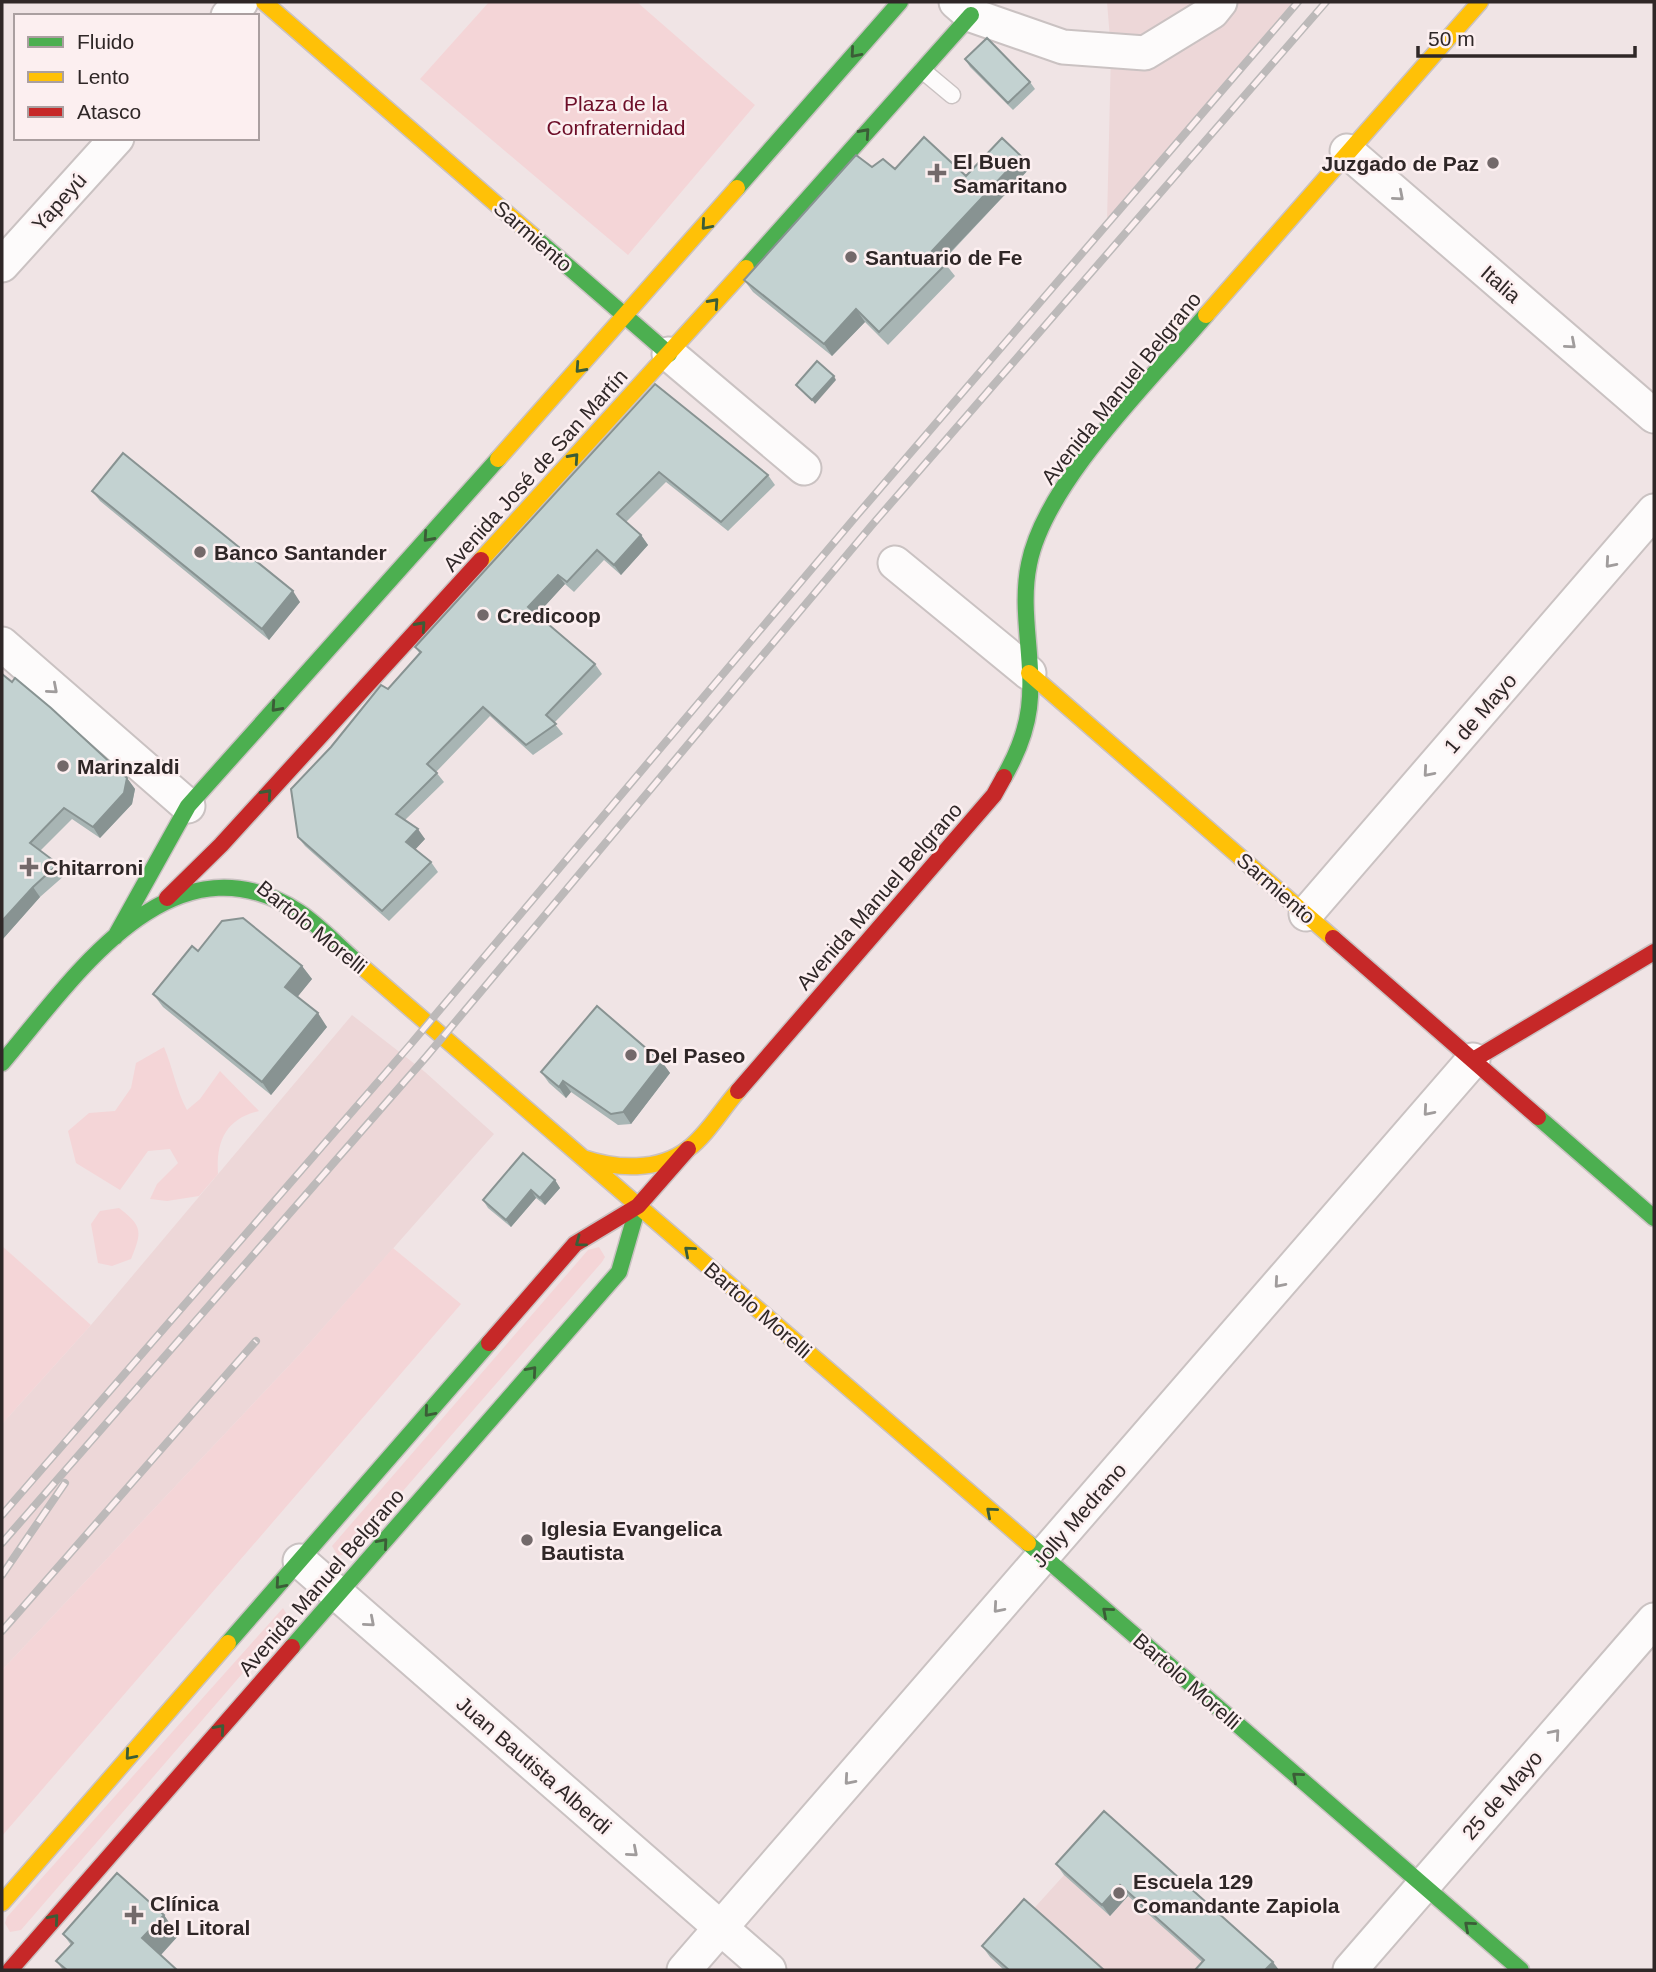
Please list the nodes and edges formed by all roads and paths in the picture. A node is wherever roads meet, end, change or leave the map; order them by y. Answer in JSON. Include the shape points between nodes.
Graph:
{"nodes":[{"id":1,"x":264,"y":2,"type":"edge"},
{"id":2,"x":900,"y":2,"type":"edge"},
{"id":3,"x":1220,"y":2,"type":"edge"},
{"id":4,"x":1480,"y":2,"type":"edge"},
{"id":5,"x":964,"y":8,"type":"edge"},
{"id":6,"x":922,"y":70,"type":"junction"},
{"id":7,"x":952,"y":95,"type":"dead end"},
{"id":8,"x":115,"y":140,"type":"edge"},
{"id":9,"x":1347,"y":151,"type":"junction"},
{"id":10,"x":2,"y":265,"type":"edge"},
{"id":11,"x":625,"y":317,"type":"junction"},
{"id":12,"x":669,"y":354,"type":"junction"},
{"id":13,"x":1654,"y":416,"type":"edge"},
{"id":14,"x":804,"y":468,"type":"dead end"},
{"id":15,"x":1654,"y":511,"type":"edge"},
{"id":16,"x":895,"y":564,"type":"dead end"},
{"id":17,"x":2,"y":644,"type":"edge"},
{"id":18,"x":1029,"y":673,"type":"junction"},
{"id":19,"x":192,"y":811,"type":"junction"},
{"id":20,"x":248,"y":875,"type":"dead end"},
{"id":21,"x":267,"y":895,"type":"junction"},
{"id":22,"x":167,"y":898,"type":"junction"},
{"id":23,"x":1306,"y":914,"type":"junction"},
{"id":24,"x":115,"y":937,"type":"junction"},
{"id":25,"x":1654,"y":952,"type":"edge"},
{"id":26,"x":1473,"y":1060,"type":"junction"},
{"id":27,"x":2,"y":1063,"type":"edge"},
{"id":28,"x":688,"y":1149,"type":"junction"},
{"id":29,"x":583,"y":1158,"type":"junction"},
{"id":30,"x":638,"y":1206,"type":"junction"},
{"id":31,"x":1654,"y":1218,"type":"edge"},
{"id":32,"x":1043,"y":1556,"type":"junction"},
{"id":33,"x":300,"y":1560,"type":"junction"},
{"id":34,"x":338,"y":1594,"type":"junction"},
{"id":35,"x":1654,"y":1620,"type":"edge"},
{"id":36,"x":1423,"y":1886,"type":"junction"},
{"id":37,"x":2,"y":1903,"type":"edge"},
{"id":38,"x":721,"y":1928,"type":"junction"},
{"id":39,"x":9,"y":1970,"type":"edge"},
{"id":40,"x":684,"y":1970,"type":"edge"},
{"id":41,"x":769,"y":1970,"type":"edge"},
{"id":42,"x":1350,"y":1970,"type":"edge"},
{"id":43,"x":1521,"y":1970,"type":"edge"}],
"edges":[{"from":1,"to":11,"type":"main road","name":"Sarmiento"},
{"from":2,"to":11,"type":"main road","name":"Avenida José de San Martín","one_way":true},
{"from":3,"to":5,"type":"street","via":[[1212,12],[1145,53],[1063,47]]},
{"from":4,"to":9,"type":"main road","name":"Avenida Manuel Belgrano"},
{"from":5,"to":6,"type":"main road","name":"Avenida José de San Martín"},
{"from":6,"to":7,"type":"lane"},
{"from":12,"to":6,"type":"main road","name":"Avenida José de San Martín","one_way":true},
{"from":8,"to":10,"type":"street","name":"Yapeyú"},
{"from":9,"to":13,"type":"street","name":"Italia","one_way":true},
{"from":9,"to":18,"type":"main road","name":"Avenida Manuel Belgrano","via":[[1070,475],[1046,517],[1029,562],[1025,598]]},
{"from":11,"to":12,"type":"main road","name":"Sarmiento"},
{"from":11,"to":19,"type":"main road","name":"Avenida José de San Martín","one_way":true},
{"from":12,"to":14,"type":"street","name":"Sarmiento"},
{"from":22,"to":12,"type":"main road","name":"Avenida José de San Martín","one_way":true,"via":[[222,845]]},
{"from":15,"to":23,"type":"street","name":"1 de Mayo","one_way":true},
{"from":16,"to":18,"type":"street","name":"Sarmiento"},
{"from":17,"to":19,"type":"street","one_way":true},
{"from":18,"to":23,"type":"main road","name":"Sarmiento"},
{"from":18,"to":28,"type":"main road","name":"Avenida Manuel Belgrano","via":[[1022,733],[1013,764],[994,795]]},
{"from":19,"to":24,"type":"main road","name":"Avenida José de San Martín"},
{"from":20,"to":21,"type":"main road","name":"Bartolo Morelli"},
{"from":21,"to":22,"type":"main road","via":[[233,887],[202,887]]},
{"from":21,"to":29,"type":"main road","name":"Bartolo Morelli","via":[[299,912]]},
{"from":22,"to":24,"type":"main road","name":"Avenida José de San Martín"},
{"from":23,"to":26,"type":"main road","name":"Sarmiento"},
{"from":24,"to":27,"type":"main road","name":"Avenida José de San Martín"},
{"from":25,"to":26,"type":"main road"},
{"from":26,"to":31,"type":"main road","name":"Sarmiento"},
{"from":26,"to":32,"type":"street","name":"Jolly Medrano","one_way":true},
{"from":28,"to":29,"type":"main road","name":"Avenida Manuel Belgrano","via":[[668,1160],[625,1169]]},
{"from":28,"to":30,"type":"main road","name":"Avenida Manuel Belgrano"},
{"from":29,"to":30,"type":"main road","name":"Bartolo Morelli"},
{"from":32,"to":30,"type":"main road","name":"Bartolo Morelli","one_way":true},
{"from":30,"to":33,"type":"main road","name":"Avenida Manuel Belgrano","one_way":true,"via":[[575,1244]]},
{"from":34,"to":30,"type":"main road","name":"Avenida Manuel Belgrano","one_way":true,"via":[[619,1272]]},
{"from":36,"to":32,"type":"main road","name":"Bartolo Morelli","one_way":true},
{"from":32,"to":38,"type":"street","name":"Jolly Medrano","one_way":true},
{"from":33,"to":34,"type":"street","name":"Juan Bautista Alberdi"},
{"from":33,"to":37,"type":"main road","name":"Avenida Manuel Belgrano","one_way":true},
{"from":34,"to":38,"type":"street","name":"Juan Bautista Alberdi","one_way":true},
{"from":39,"to":34,"type":"main road","name":"Avenida Manuel Belgrano","one_way":true},
{"from":36,"to":35,"type":"street","name":"25 de Mayo","one_way":true},
{"from":36,"to":42,"type":"street","name":"25 de Mayo"},
{"from":43,"to":36,"type":"main road","name":"Bartolo Morelli","one_way":true},
{"from":38,"to":40,"type":"street","name":"Jolly Medrano"},
{"from":38,"to":41,"type":"street","name":"Juan Bautista Alberdi"}]}
